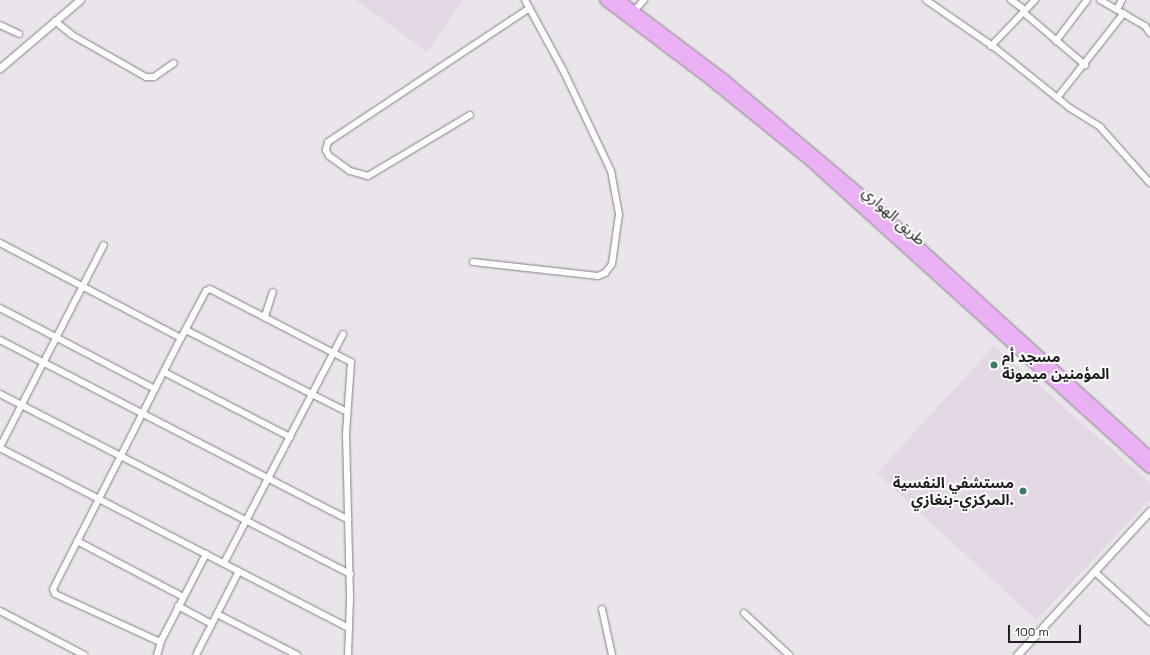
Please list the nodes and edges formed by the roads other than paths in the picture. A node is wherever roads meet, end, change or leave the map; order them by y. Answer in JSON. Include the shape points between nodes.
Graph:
{"nodes":[{"id":1,"x":80,"y":0,"type":"edge"},
{"id":2,"x":525,"y":0,"type":"edge"},
{"id":3,"x":605,"y":0,"type":"edge"},
{"id":4,"x":619,"y":0,"type":"edge"},
{"id":5,"x":644,"y":0,"type":"edge"},
{"id":6,"x":926,"y":0,"type":"edge"},
{"id":7,"x":1011,"y":0,"type":"edge"},
{"id":8,"x":1035,"y":0,"type":"edge"},
{"id":9,"x":1086,"y":0,"type":"edge"},
{"id":10,"x":1100,"y":0,"type":"edge"},
{"id":11,"x":1122,"y":0,"type":"edge"},
{"id":12,"x":530,"y":8,"type":"junction"},
{"id":13,"x":1117,"y":9,"type":"junction"},
{"id":14,"x":634,"y":11,"type":"junction"},
{"id":15,"x":1024,"y":11,"type":"junction"},
{"id":16,"x":1124,"y":13,"type":"junction"},
{"id":17,"x":55,"y":21,"type":"junction"},
{"id":18,"x":0,"y":25,"type":"edge"},
{"id":19,"x":1150,"y":33,"type":"edge"},
{"id":20,"x":19,"y":34,"type":"dead end"},
{"id":21,"x":1056,"y":41,"type":"junction"},
{"id":22,"x":991,"y":46,"type":"junction"},
{"id":23,"x":174,"y":63,"type":"dead end"},
{"id":24,"x":1085,"y":65,"type":"junction"},
{"id":25,"x":0,"y":68,"type":"edge"},
{"id":26,"x":1057,"y":98,"type":"junction"},
{"id":27,"x":470,"y":115,"type":"dead end"},
{"id":28,"x":1150,"y":183,"type":"edge"},
{"id":29,"x":870,"y":207,"type":"junction"},
{"id":30,"x":0,"y":243,"type":"edge"},
{"id":31,"x":104,"y":244,"type":"dead end"},
{"id":32,"x":473,"y":262,"type":"dead end"},
{"id":33,"x":83,"y":286,"type":"junction"},
{"id":34,"x":273,"y":292,"type":"dead end"},
{"id":35,"x":0,"y":308,"type":"edge"},
{"id":36,"x":265,"y":316,"type":"junction"},
{"id":37,"x":186,"y":330,"type":"junction"},
{"id":38,"x":343,"y":334,"type":"dead end"},
{"id":39,"x":56,"y":337,"type":"junction"},
{"id":40,"x":181,"y":338,"type":"junction"},
{"id":41,"x":0,"y":340,"type":"edge"},
{"id":42,"x":334,"y":351,"type":"junction"},
{"id":43,"x":44,"y":363,"type":"junction"},
{"id":44,"x":164,"y":372,"type":"junction"},
{"id":45,"x":155,"y":389,"type":"junction"},
{"id":46,"x":0,"y":394,"type":"edge"},
{"id":47,"x":312,"y":394,"type":"junction"},
{"id":48,"x":22,"y":405,"type":"junction"},
{"id":49,"x":347,"y":412,"type":"junction"},
{"id":50,"x":142,"y":414,"type":"junction"},
{"id":51,"x":290,"y":437,"type":"junction"},
{"id":52,"x":0,"y":447,"type":"edge"},
{"id":53,"x":120,"y":456,"type":"junction"},
{"id":54,"x":1150,"y":457,"type":"edge"},
{"id":55,"x":1150,"y":468,"type":"edge"},
{"id":56,"x":268,"y":479,"type":"junction"},
{"id":57,"x":99,"y":499,"type":"junction"},
{"id":58,"x":1150,"y":511,"type":"edge"},
{"id":59,"x":348,"y":520,"type":"junction"},
{"id":60,"x":246,"y":521,"type":"junction"},
{"id":61,"x":77,"y":541,"type":"junction"},
{"id":62,"x":206,"y":554,"type":"junction"},
{"id":63,"x":224,"y":563,"type":"junction"},
{"id":64,"x":239,"y":571,"type":"junction"},
{"id":65,"x":1095,"y":572,"type":"junction"},
{"id":66,"x":350,"y":574,"type":"junction"},
{"id":67,"x":183,"y":597,"type":"junction"},
{"id":68,"x":178,"y":606,"type":"junction"},
{"id":69,"x":602,"y":609,"type":"dead end"},
{"id":70,"x":0,"y":612,"type":"edge"},
{"id":71,"x":744,"y":613,"type":"dead end"},
{"id":72,"x":217,"y":614,"type":"junction"},
{"id":73,"x":1150,"y":622,"type":"edge"},
{"id":74,"x":212,"y":624,"type":"junction"},
{"id":75,"x":350,"y":628,"type":"junction"},
{"id":76,"x":160,"y":642,"type":"junction"},
{"id":77,"x":785,"y":654,"type":"edge"},
{"id":78,"x":84,"y":655,"type":"edge"},
{"id":79,"x":158,"y":655,"type":"edge"},
{"id":80,"x":196,"y":655,"type":"edge"},
{"id":81,"x":297,"y":655,"type":"edge"},
{"id":82,"x":348,"y":655,"type":"edge"},
{"id":83,"x":612,"y":655,"type":"edge"},
{"id":84,"x":1017,"y":655,"type":"edge"}],
"edges":[{"from":1,"to":17,"type":"street"},
{"from":2,"to":12,"type":"street"},
{"from":3,"to":29,"type":"highway","name":"طريق الهواري","via":[[712,81]]},
{"from":4,"to":14,"type":"highway","name":"طريق الهواري"},
{"from":5,"to":14,"type":"street"},
{"from":6,"to":22,"type":"street"},
{"from":7,"to":15,"type":"street"},
{"from":8,"to":15,"type":"street"},
{"from":9,"to":21,"type":"street"},
{"from":10,"to":13,"type":"street"},
{"from":11,"to":13,"type":"street"},
{"from":12,"to":27,"type":"street","via":[[328,142],[326,150],[329,156],[350,171],[368,176]]},
{"from":12,"to":32,"type":"street","via":[[611,171],[619,214],[612,264],[605,273],[598,276]]},
{"from":13,"to":16,"type":"street"},
{"from":14,"to":29,"type":"highway","name":"طريق الهواري","via":[[732,86]]},
{"from":15,"to":21,"type":"street"},
{"from":15,"to":22,"type":"street"},
{"from":16,"to":19,"type":"street","via":[[1145,26]]},
{"from":16,"to":24,"type":"street"},
{"from":17,"to":23,"type":"street","via":[[72,35],[146,77],[154,77]]},
{"from":17,"to":25,"type":"street"},
{"from":18,"to":20,"type":"street"},
{"from":21,"to":24,"type":"street"},
{"from":22,"to":26,"type":"street"},
{"from":24,"to":26,"type":"street"},
{"from":26,"to":28,"type":"street","via":[[1100,127]]},
{"from":29,"to":54,"type":"highway","name":"طريق الهواري"},
{"from":29,"to":55,"type":"highway","name":"طريق الهواري"},
{"from":30,"to":33,"type":"street"},
{"from":31,"to":33,"type":"street"},
{"from":33,"to":39,"type":"street"},
{"from":33,"to":40,"type":"street"},
{"from":34,"to":36,"type":"street"},
{"from":35,"to":39,"type":"street"},
{"from":36,"to":37,"type":"street","via":[[210,289],[206,291]]},
{"from":36,"to":42,"type":"street"},
{"from":37,"to":40,"type":"street"},
{"from":37,"to":47,"type":"street"},
{"from":38,"to":42,"type":"street"},
{"from":39,"to":43,"type":"street"},
{"from":39,"to":45,"type":"street"},
{"from":40,"to":44,"type":"street"},
{"from":41,"to":43,"type":"street"},
{"from":42,"to":47,"type":"street"},
{"from":42,"to":49,"type":"street","via":[[351,362]]},
{"from":43,"to":48,"type":"street"},
{"from":43,"to":50,"type":"street"},
{"from":44,"to":45,"type":"street"},
{"from":44,"to":51,"type":"street"},
{"from":45,"to":50,"type":"street"},
{"from":46,"to":48,"type":"street"},
{"from":47,"to":49,"type":"street"},
{"from":47,"to":51,"type":"street"},
{"from":48,"to":52,"type":"street"},
{"from":48,"to":53,"type":"street"},
{"from":49,"to":59,"type":"street"},
{"from":50,"to":53,"type":"street"},
{"from":50,"to":56,"type":"street"},
{"from":51,"to":56,"type":"street"},
{"from":52,"to":57,"type":"street"},
{"from":53,"to":57,"type":"street"},
{"from":53,"to":60,"type":"street"},
{"from":56,"to":59,"type":"street"},
{"from":56,"to":60,"type":"street"},
{"from":57,"to":61,"type":"street"},
{"from":57,"to":62,"type":"street"},
{"from":58,"to":65,"type":"street"},
{"from":59,"to":66,"type":"street"},
{"from":60,"to":63,"type":"street"},
{"from":60,"to":66,"type":"street"},
{"from":61,"to":67,"type":"street"},
{"from":61,"to":76,"type":"street","via":[[53,592]]},
{"from":62,"to":63,"type":"street"},
{"from":62,"to":67,"type":"street"},
{"from":63,"to":64,"type":"street"},
{"from":64,"to":72,"type":"street"},
{"from":64,"to":75,"type":"street"},
{"from":65,"to":73,"type":"street"},
{"from":65,"to":84,"type":"street"},
{"from":66,"to":75,"type":"street"},
{"from":67,"to":68,"type":"street"},
{"from":68,"to":74,"type":"street"},
{"from":68,"to":76,"type":"street"},
{"from":69,"to":83,"type":"street"},
{"from":70,"to":78,"type":"street"},
{"from":71,"to":77,"type":"street"},
{"from":72,"to":74,"type":"street"},
{"from":72,"to":81,"type":"street"},
{"from":74,"to":80,"type":"street"},
{"from":75,"to":82,"type":"street"},
{"from":76,"to":79,"type":"street"}]}
